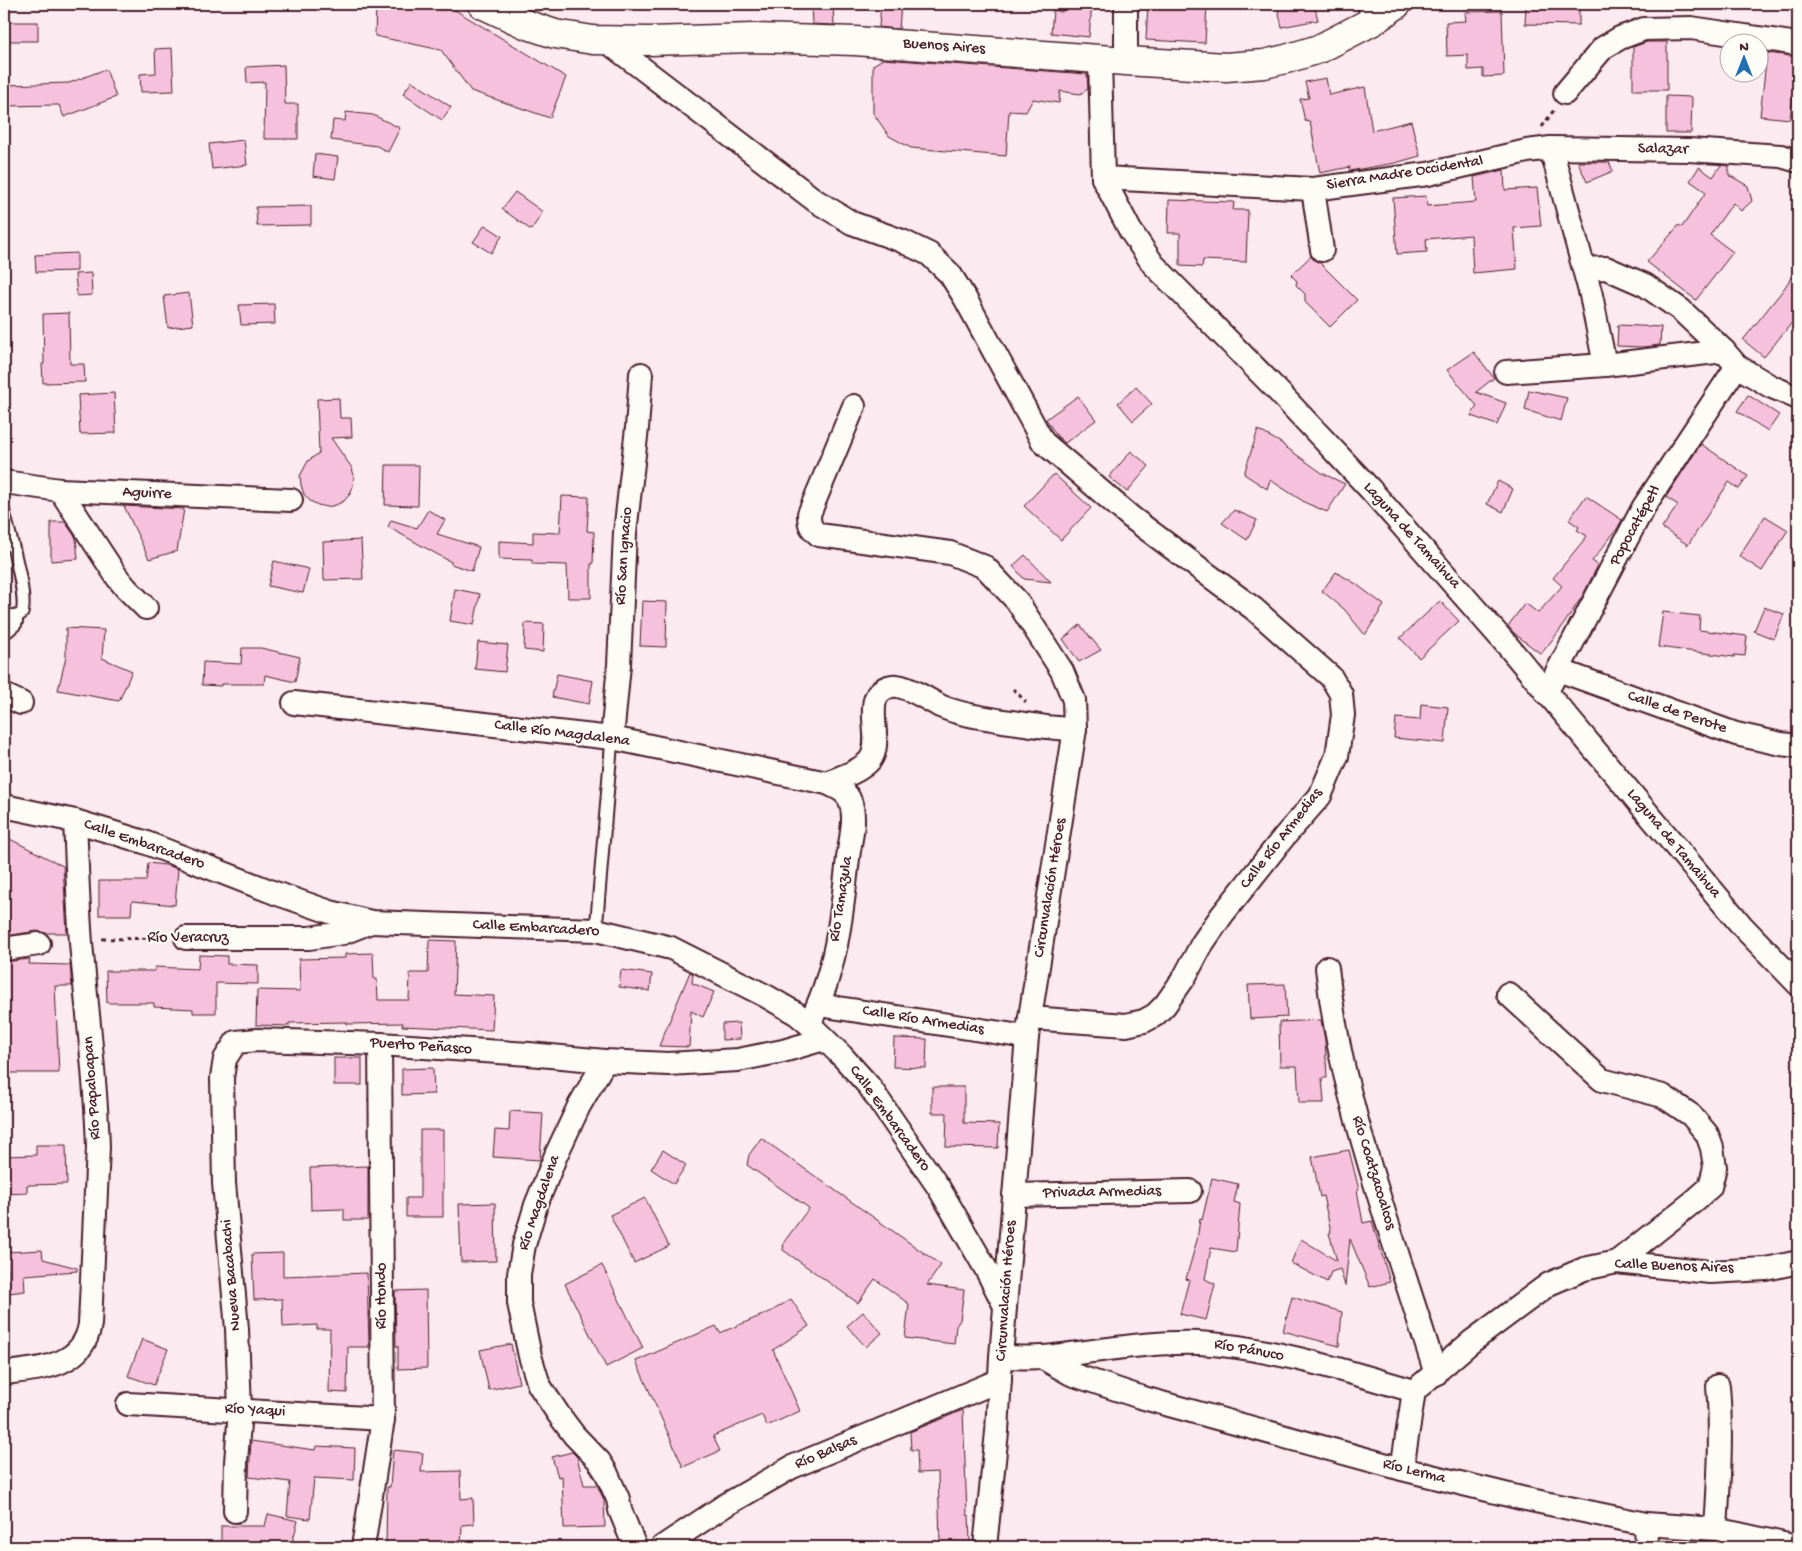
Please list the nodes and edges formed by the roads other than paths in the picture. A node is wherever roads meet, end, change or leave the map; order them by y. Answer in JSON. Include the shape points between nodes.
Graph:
{"nodes":[{"id":1,"x":482,"y":4,"type":"edge"},
{"id":2,"x":1126,"y":4,"type":"edge"},
{"id":3,"x":1397,"y":4,"type":"edge"},
{"id":4,"x":1371,"y":12,"type":"edge"},
{"id":5,"x":605,"y":40,"type":"junction"},
{"id":6,"x":1798,"y":44,"type":"edge"},
{"id":7,"x":1113,"y":60,"type":"junction"},
{"id":8,"x":1565,"y":93,"type":"road end"},
{"id":9,"x":1551,"y":148,"type":"junction"},
{"id":10,"x":1527,"y":151,"type":"joint"},
{"id":11,"x":1798,"y":161,"type":"edge"},
{"id":12,"x":1103,"y":178,"type":"junction"},
{"id":13,"x":1313,"y":189,"type":"junction"},
{"id":14,"x":1322,"y":250,"type":"dead end"},
{"id":15,"x":1584,"y":270,"type":"junction"},
{"id":16,"x":1730,"y":358,"type":"junction"},
{"id":17,"x":1605,"y":366,"type":"junction"},
{"id":18,"x":1506,"y":372,"type":"dead end"},
{"id":19,"x":642,"y":374,"type":"dead end"},
{"id":20,"x":1798,"y":398,"type":"edge"},
{"id":21,"x":854,"y":406,"type":"dead end"},
{"id":22,"x":4,"y":482,"type":"edge"},
{"id":23,"x":60,"y":490,"type":"junction"},
{"id":24,"x":291,"y":500,"type":"dead end"},
{"id":25,"x":4,"y":512,"type":"edge"},
{"id":26,"x":146,"y":608,"type":"dead end"},
{"id":27,"x":7,"y":624,"type":"edge"},
{"id":28,"x":1558,"y":670,"type":"junction"},
{"id":29,"x":1546,"y":693,"type":"junction"},
{"id":30,"x":294,"y":703,"type":"dead end"},
{"id":31,"x":1075,"y":729,"type":"junction"},
{"id":32,"x":612,"y":738,"type":"junction"},
{"id":33,"x":1798,"y":746,"type":"edge"},
{"id":34,"x":826,"y":783,"type":"junction"},
{"id":35,"x":4,"y":806,"type":"edge"},
{"id":36,"x":75,"y":821,"type":"junction"},
{"id":37,"x":371,"y":922,"type":"junction"},
{"id":38,"x":596,"y":930,"type":"junction"},
{"id":39,"x":186,"y":938,"type":"road end"},
{"id":40,"x":39,"y":944,"type":"dead end"},
{"id":41,"x":4,"y":949,"type":"edge"},
{"id":42,"x":1326,"y":968,"type":"dead end"},
{"id":43,"x":1798,"y":984,"type":"edge"},
{"id":44,"x":1508,"y":994,"type":"dead end"},
{"id":45,"x":817,"y":1023,"type":"junction"},
{"id":46,"x":1029,"y":1027,"type":"junction"},
{"id":47,"x":236,"y":1042,"type":"joint"},
{"id":48,"x":380,"y":1044,"type":"junction"},
{"id":49,"x":606,"y":1061,"type":"junction"},
{"id":50,"x":1190,"y":1191,"type":"dead end"},
{"id":51,"x":1014,"y":1196,"type":"junction"},
{"id":52,"x":1617,"y":1262,"type":"junction"},
{"id":53,"x":1797,"y":1263,"type":"edge"},
{"id":54,"x":1005,"y":1307,"type":"junction"},
{"id":55,"x":1001,"y":1357,"type":"junction"},
{"id":56,"x":1041,"y":1357,"type":"junction"},
{"id":57,"x":4,"y":1373,"type":"edge"},
{"id":58,"x":1436,"y":1374,"type":"junction"},
{"id":59,"x":1000,"y":1380,"type":"junction"},
{"id":60,"x":1718,"y":1386,"type":"dead end"},
{"id":61,"x":1414,"y":1391,"type":"junction"},
{"id":62,"x":128,"y":1404,"type":"dead end"},
{"id":63,"x":240,"y":1410,"type":"junction"},
{"id":64,"x":382,"y":1419,"type":"junction"},
{"id":65,"x":1402,"y":1469,"type":"junction"},
{"id":66,"x":235,"y":1511,"type":"dead end"},
{"id":67,"x":1646,"y":1524,"type":"junction"},
{"id":68,"x":1716,"y":1529,"type":"junction"},
{"id":69,"x":364,"y":1547,"type":"edge"},
{"id":70,"x":635,"y":1547,"type":"edge"},
{"id":71,"x":662,"y":1547,"type":"edge"},
{"id":72,"x":985,"y":1547,"type":"edge"},
{"id":73,"x":1647,"y":1547,"type":"edge"},
{"id":74,"x":1797,"y":1547,"type":"edge"}],
"edges":[{"from":1,"to":5,"type":"street","name":"Buenos Aires","via":[[556,34]]},
{"from":2,"to":7,"type":"street","name":"Laguna de Tamaihua"},
{"from":3,"to":4,"type":"street","name":"Buenos Aires"},
{"from":4,"to":7,"type":"street","name":"Buenos Aires","via":[[1319,49],[1264,64],[1226,67]]},
{"from":5,"to":7,"type":"street","name":"Buenos Aires","via":[[753,38],[854,41]]},
{"from":5,"to":46,"type":"street","name":"Calle Río Armedias","via":[[816,201],[852,223],[929,254],[950,274],[965,298],[1043,442],[1132,518],[1254,608],[1331,677],[1340,694],[1343,715],[1337,756],[1320,796],[1222,915],[1165,1006],[1144,1021],[1126,1025]]},
{"from":6,"to":8,"type":"street","via":[[1690,28],[1644,29],[1603,48]]},
{"from":7,"to":12,"type":"street","name":"Laguna de Tamaihua"},
{"from":9,"to":10,"type":"street","name":"Salazar"},
{"from":9,"to":11,"type":"street","name":"Salazar","via":[[1689,150],[1781,156]]},
{"from":9,"to":15,"type":"street"},
{"from":10,"to":13,"type":"street","name":"Sierra Madre Occidental","via":[[1428,174]]},
{"from":12,"to":13,"type":"street","name":"Sierra Madre Occidental"},
{"from":12,"to":29,"type":"street","name":"Laguna de Tamaihua","via":[[1130,230],[1153,264],[1370,489]]},
{"from":13,"to":14,"type":"street"},
{"from":15,"to":16,"type":"street","via":[[1606,268],[1645,285],[1681,310]]},
{"from":15,"to":17,"type":"street"},
{"from":16,"to":17,"type":"street"},
{"from":16,"to":20,"type":"street","via":[[1770,386]]},
{"from":16,"to":28,"type":"street","name":"Popocatépetl","via":[[1643,508]]},
{"from":17,"to":18,"type":"street"},
{"from":19,"to":32,"type":"street","name":"Río San Ignacio","via":[[625,533]]},
{"from":21,"to":31,"type":"street","name":"Circunvalación Héroes","via":[[809,514],[809,525],[819,535],[950,553],[985,567],[1017,601],[1062,671],[1074,700]]},
{"from":22,"to":23,"type":"street","name":"Aguirre"},
{"from":23,"to":24,"type":"street","name":"Aguirre"},
{"from":23,"to":26,"type":"street","via":[[117,577]]},
{"from":25,"to":27,"type":"lane","via":[[24,605],[22,613]]},
{"from":28,"to":29,"type":"street","name":"Popocatépetl"},
{"from":28,"to":33,"type":"street","name":"Calle de Perote","via":[[1736,734]]},
{"from":29,"to":43,"type":"street","name":"Laguna de Tamaihua","via":[[1744,927]]},
{"from":30,"to":32,"type":"street","name":"Calle Río Magdalena"},
{"from":31,"to":34,"type":"street","via":[[972,715],[943,707],[898,686],[890,686],[874,699],[874,749],[870,759],[859,769]]},
{"from":31,"to":46,"type":"street","name":"Circunvalación Héroes"},
{"from":32,"to":34,"type":"street","name":"Calle Río Magdalena"},
{"from":32,"to":38,"type":"lane"},
{"from":34,"to":45,"type":"street","name":"Río Tamazula","via":[[845,792],[850,801],[852,824],[842,909]]},
{"from":35,"to":36,"type":"street","name":"Calle Embarcadero"},
{"from":36,"to":37,"type":"street","name":"Calle Embarcadero","via":[[144,842],[274,893]]},
{"from":36,"to":57,"type":"street","name":"Río Papaloapan","via":[[98,1147],[90,1324],[88,1336],[78,1352],[48,1367]]},
{"from":37,"to":38,"type":"street","name":"Calle Embarcadero"},
{"from":37,"to":39,"type":"street","name":"Río Veracruz","via":[[343,933],[309,938]]},
{"from":38,"to":45,"type":"street","name":"Calle Embarcadero","via":[[671,948]]},
{"from":40,"to":41,"type":"street"},
{"from":42,"to":58,"type":"street","name":"Río Coatzacoalcos","via":[[1350,1094]]},
{"from":44,"to":52,"type":"street","via":[[1602,1080],[1663,1096],[1691,1115],[1708,1134],[1715,1167],[1710,1187]]},
{"from":45,"to":46,"type":"street","name":"Calle Río Armedias"},
{"from":45,"to":49,"type":"street","via":[[783,1051],[738,1060],[668,1064]]},
{"from":45,"to":54,"type":"street","name":"Calle Embarcadero","via":[[868,1086],[939,1188]]},
{"from":46,"to":51,"type":"street","name":"Circunvalación Héroes"},
{"from":47,"to":48,"type":"street","name":"Puerto Peñasco"},
{"from":47,"to":63,"type":"street","name":"Nueva Bacabachi","via":[[225,1058],[222,1078],[224,1183],[237,1329]]},
{"from":48,"to":49,"type":"street","name":"Puerto Peñasco"},
{"from":48,"to":64,"type":"street","name":"Río Hondo"},
{"from":49,"to":70,"type":"street","name":"Río Magdalena","via":[[579,1106],[536,1205],[524,1245],[519,1303],[539,1386],[606,1472]]},
{"from":50,"to":51,"type":"street","name":"Privada Armedias"},
{"from":51,"to":54,"type":"street","name":"Circunvalación Héroes"},
{"from":52,"to":53,"type":"street","name":"Calle Buenos Aires","via":[[1710,1272],[1766,1269]]},
{"from":52,"to":58,"type":"street","name":"Calle Buenos Aires","via":[[1584,1269],[1548,1284]]},
{"from":54,"to":55,"type":"street","name":"Circunvalación Héroes"},
{"from":55,"to":56,"type":"street","name":"Río Pánuco"},
{"from":55,"to":59,"type":"street","name":"Circunvalación Héroes"},
{"from":56,"to":61,"type":"street","name":"Río Pánuco","via":[[1156,1344],[1197,1343],[1240,1347]]},
{"from":56,"to":65,"type":"street","name":"Río Lerma","via":[[1071,1374],[1140,1397]]},
{"from":58,"to":61,"type":"street","name":"Calle Buenos Aires"},
{"from":59,"to":71,"type":"street","name":"Río Balsas","via":[[792,1467]]},
{"from":59,"to":72,"type":"street","name":"Circunvalación Héroes"},
{"from":60,"to":68,"type":"street","via":[[1720,1464]]},
{"from":61,"to":65,"type":"street"},
{"from":62,"to":63,"type":"street","name":"Río Yaqui"},
{"from":63,"to":64,"type":"street","name":"Río Yaqui"},
{"from":63,"to":66,"type":"street","name":"Nueva Bacabachi"},
{"from":64,"to":69,"type":"street","name":"Río Hondo"},
{"from":65,"to":67,"type":"street","name":"Río Lerma"},
{"from":67,"to":68,"type":"street","name":"Río Lerma"},
{"from":67,"to":73,"type":"street"},
{"from":68,"to":74,"type":"street","name":"Río Lerma"}]}
